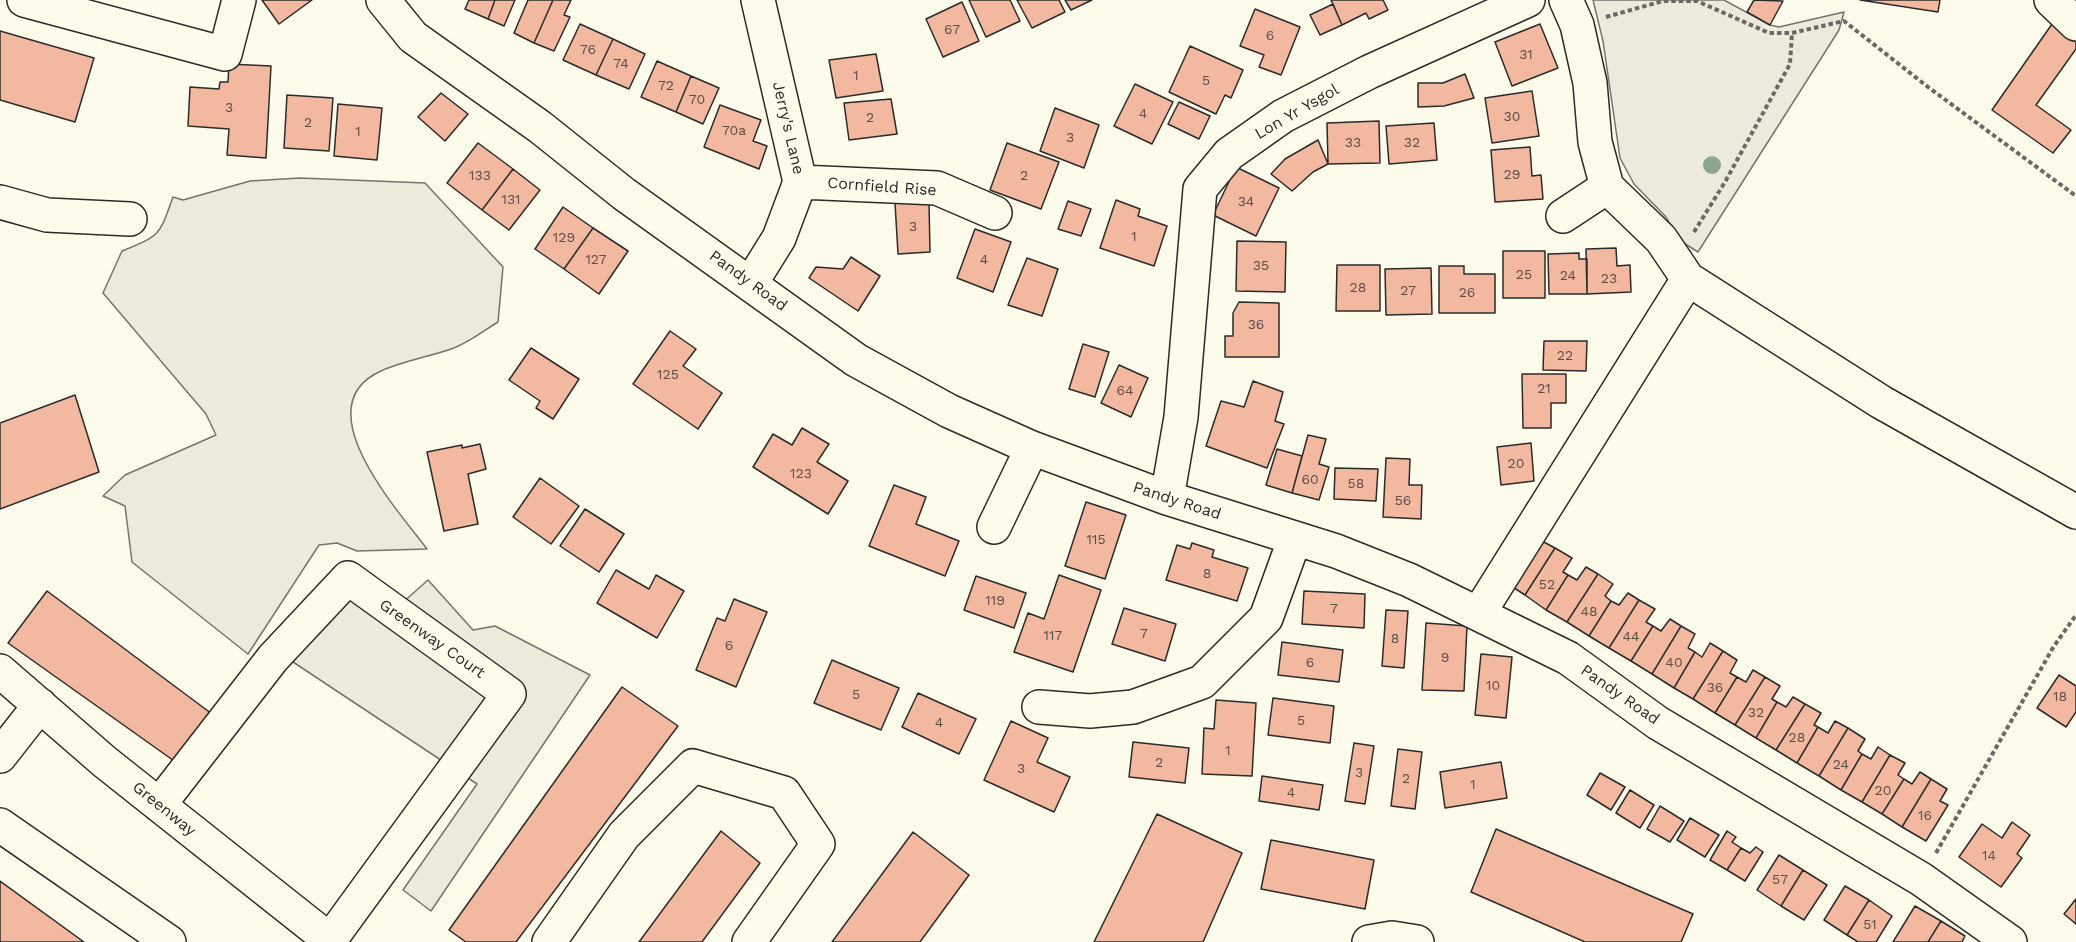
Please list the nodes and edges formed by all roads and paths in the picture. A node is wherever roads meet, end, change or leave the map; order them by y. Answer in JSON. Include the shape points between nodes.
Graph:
{"nodes":[{"id":1,"x":24,"y":0,"type":"edge"},
{"id":2,"x":239,"y":0,"type":"edge"},
{"id":3,"x":383,"y":0,"type":"edge"},
{"id":4,"x":758,"y":0,"type":"edge"},
{"id":5,"x":1528,"y":0,"type":"edge"},
{"id":6,"x":2051,"y":0,"type":"edge"},
{"id":7,"x":1571,"y":13,"type":"edge"},
{"id":8,"x":2076,"y":24,"type":"edge"},
{"id":9,"x":1792,"y":33,"type":"junction"},
{"id":10,"x":800,"y":182,"type":"junction"},
{"id":11,"x":1606,"y":187,"type":"junction"},
{"id":12,"x":2076,"y":196,"type":"edge"},
{"id":13,"x":0,"y":202,"type":"edge"},
{"id":14,"x":995,"y":213,"type":"dead end"},
{"id":15,"x":1563,"y":216,"type":"dead end"},
{"id":16,"x":130,"y":219,"type":"dead end"},
{"id":17,"x":1680,"y":267,"type":"junction"},
{"id":18,"x":752,"y":283,"type":"junction"},
{"id":19,"x":1032,"y":448,"type":"junction"},
{"id":20,"x":1167,"y":498,"type":"junction"},
{"id":21,"x":2076,"y":512,"type":"edge"},
{"id":22,"x":994,"y":527,"type":"dead end"},
{"id":23,"x":1295,"y":538,"type":"junction"},
{"id":24,"x":1479,"y":613,"type":"junction"},
{"id":25,"x":2076,"y":615,"type":"edge"},
{"id":26,"x":0,"y":671,"type":"edge"},
{"id":27,"x":40,"y":705,"type":"junction"},
{"id":28,"x":1039,"y":707,"type":"dead end"},
{"id":29,"x":0,"y":756,"type":"edge"},
{"id":30,"x":159,"y":805,"type":"junction"},
{"id":31,"x":0,"y":825,"type":"edge"},
{"id":32,"x":1921,"y":879,"type":"junction"},
{"id":33,"x":318,"y":938,"type":"edge"},
{"id":34,"x":169,"y":942,"type":"edge"},
{"id":35,"x":549,"y":942,"type":"edge"},
{"id":36,"x":749,"y":942,"type":"edge"},
{"id":37,"x":1369,"y":942,"type":"edge"},
{"id":38,"x":1417,"y":942,"type":"edge"},
{"id":39,"x":2010,"y":942,"type":"edge"}],
"edges":[{"from":1,"to":2,"type":"street","via":[[225,54]]},
{"from":3,"to":18,"type":"street","name":"Pandy Road","via":[[413,37],[540,127],[624,194]]},
{"from":4,"to":10,"type":"street","name":"Jerry's Lane"},
{"from":5,"to":20,"type":"street","name":"Lon Yr Ysgol","via":[[1283,116],[1229,154],[1200,189],[1181,417]]},
{"from":6,"to":8,"type":"street"},
{"from":7,"to":9,"type":"path","via":[[1663,1],[1697,1],[1768,33]]},
{"from":7,"to":11,"type":"street","via":[[1590,83],[1595,142]]},
{"from":9,"to":12,"type":"path","via":[[1844,21]]},
{"from":9,"to":17,"type":"path","via":[[1790,64],[1691,237]]},
{"from":10,"to":14,"type":"street","name":"Cornfield Rise","via":[[938,188]]},
{"from":10,"to":18,"type":"street","name":"Jerry's Lane","via":[[779,238]]},
{"from":11,"to":15,"type":"street"},
{"from":11,"to":17,"type":"street","via":[[1661,239]]},
{"from":13,"to":16,"type":"street","via":[[47,214]]},
{"from":17,"to":21,"type":"street","via":[[1881,402]]},
{"from":17,"to":24,"type":"street"},
{"from":18,"to":19,"type":"street","name":"Pandy Road","via":[[856,360],[949,411]]},
{"from":19,"to":20,"type":"street","name":"Pandy Road"},
{"from":19,"to":22,"type":"street"},
{"from":20,"to":23,"type":"street","name":"Pandy Road"},
{"from":23,"to":24,"type":"street","name":"Pandy Road","via":[[1388,572]]},
{"from":23,"to":28,"type":"street","via":[[1266,618],[1202,682],[1133,707],[1090,711]]},
{"from":24,"to":32,"type":"street","name":"Pandy Road","via":[[1568,658],[1658,723]]},
{"from":25,"to":32,"type":"path","via":[[2054,646]]},
{"from":26,"to":27,"type":"street","name":"Greenway"},
{"from":27,"to":29,"type":"street"},
{"from":27,"to":30,"type":"street","name":"Greenway"},
{"from":30,"to":33,"type":"street","name":"Greenway"},
{"from":30,"to":33,"type":"street","name":"Greenway Court","via":[[273,658],[348,578],[509,694]]},
{"from":31,"to":34,"type":"street"},
{"from":32,"to":39,"type":"street","name":"Pandy Road"},
{"from":35,"to":36,"type":"street","via":[[624,835],[693,766],[784,793],[818,844]]},
{"from":37,"to":38,"type":"street","via":[[1392,938]]}]}
